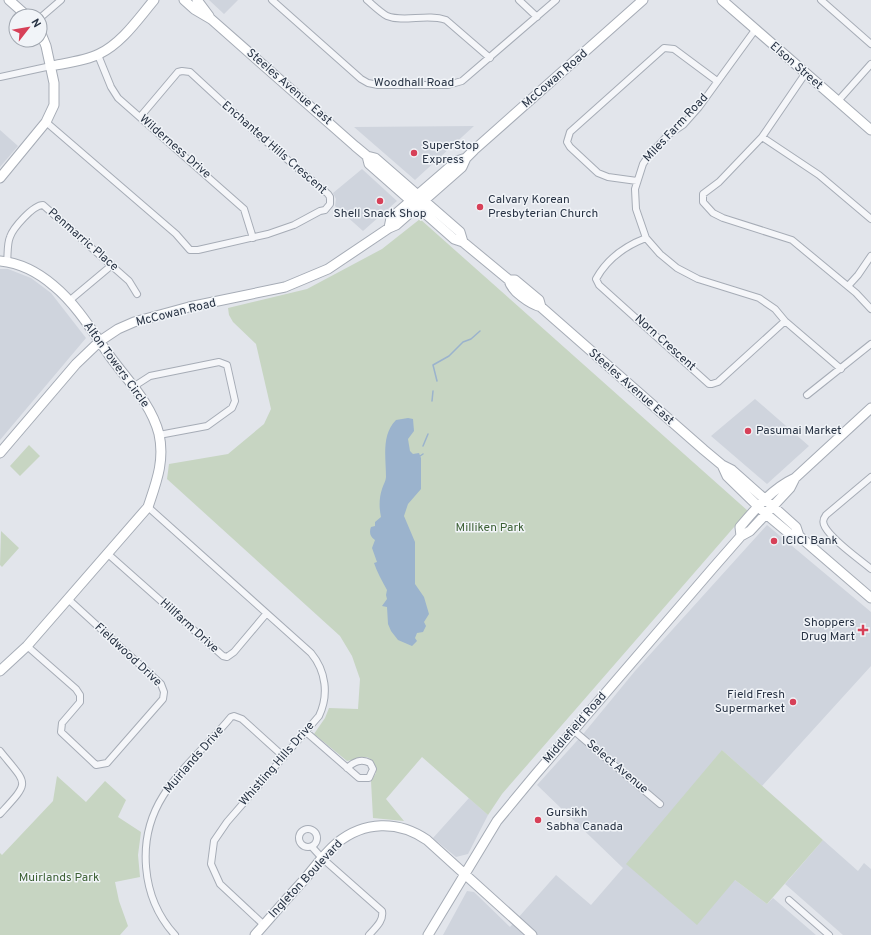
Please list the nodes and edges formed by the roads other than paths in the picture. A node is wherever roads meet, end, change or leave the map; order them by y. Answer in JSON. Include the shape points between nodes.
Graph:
{"nodes":[{"id":1,"x":8,"y":0,"type":"edge"},
{"id":2,"x":61,"y":0,"type":"edge"},
{"id":3,"x":154,"y":0,"type":"edge"},
{"id":4,"x":184,"y":0,"type":"edge"},
{"id":5,"x":197,"y":0,"type":"edge"},
{"id":6,"x":272,"y":0,"type":"edge"},
{"id":7,"x":367,"y":0,"type":"edge"},
{"id":8,"x":519,"y":0,"type":"edge"},
{"id":9,"x":556,"y":0,"type":"edge"},
{"id":10,"x":643,"y":0,"type":"edge"},
{"id":11,"x":722,"y":0,"type":"edge"},
{"id":12,"x":821,"y":0,"type":"edge"},
{"id":13,"x":18,"y":8,"type":"edge"},
{"id":14,"x":48,"y":11,"type":"edge"},
{"id":15,"x":537,"y":17,"type":"junction"},
{"id":16,"x":211,"y":19,"type":"junction"},
{"id":17,"x":755,"y":30,"type":"junction"},
{"id":18,"x":871,"y":44,"type":"edge"},
{"id":19,"x":46,"y":48,"type":"edge"},
{"id":20,"x":98,"y":55,"type":"junction"},
{"id":21,"x":490,"y":58,"type":"junction"},
{"id":22,"x":871,"y":64,"type":"edge"},
{"id":23,"x":51,"y":66,"type":"junction"},
{"id":24,"x":805,"y":74,"type":"junction"},
{"id":25,"x":0,"y":77,"type":"edge"},
{"id":26,"x":717,"y":81,"type":"junction"},
{"id":27,"x":838,"y":102,"type":"junction"},
{"id":28,"x":140,"y":117,"type":"junction"},
{"id":29,"x":46,"y":122,"type":"junction"},
{"id":30,"x":871,"y":130,"type":"edge"},
{"id":31,"x":762,"y":136,"type":"junction"},
{"id":32,"x":0,"y":178,"type":"edge"},
{"id":33,"x":637,"y":181,"type":"junction"},
{"id":34,"x":417,"y":200,"type":"junction"},
{"id":35,"x":871,"y":219,"type":"edge"},
{"id":36,"x":253,"y":238,"type":"junction"},
{"id":37,"x":646,"y":238,"type":"junction"},
{"id":38,"x":871,"y":256,"type":"edge"},
{"id":39,"x":4,"y":262,"type":"edge"},
{"id":40,"x":112,"y":265,"type":"junction"},
{"id":41,"x":848,"y":286,"type":"junction"},
{"id":42,"x":137,"y":294,"type":"dead end"},
{"id":43,"x":69,"y":302,"type":"junction"},
{"id":44,"x":871,"y":309,"type":"edge"},
{"id":45,"x":785,"y":321,"type":"junction"},
{"id":46,"x":100,"y":341,"type":"junction"},
{"id":47,"x":871,"y":344,"type":"edge"},
{"id":48,"x":841,"y":369,"type":"junction"},
{"id":49,"x":133,"y":387,"type":"junction"},
{"id":50,"x":807,"y":395,"type":"dead end"},
{"id":51,"x":871,"y":408,"type":"edge"},
{"id":52,"x":159,"y":435,"type":"junction"},
{"id":53,"x":0,"y":453,"type":"edge"},
{"id":54,"x":871,"y":477,"type":"edge"},
{"id":55,"x":765,"y":504,"type":"junction"},
{"id":56,"x":148,"y":507,"type":"junction"},
{"id":57,"x":766,"y":514,"type":"junction"},
{"id":58,"x":741,"y":536,"type":"junction"},
{"id":59,"x":799,"y":536,"type":"junction"},
{"id":60,"x":108,"y":554,"type":"junction"},
{"id":61,"x":871,"y":569,"type":"edge"},
{"id":62,"x":871,"y":598,"type":"edge"},
{"id":63,"x":68,"y":599,"type":"junction"},
{"id":64,"x":266,"y":614,"type":"junction"},
{"id":65,"x":27,"y":646,"type":"junction"},
{"id":66,"x":0,"y":671,"type":"edge"},
{"id":67,"x":573,"y":730,"type":"junction"},
{"id":68,"x":306,"y":732,"type":"junction"},
{"id":69,"x":0,"y":750,"type":"edge"},
{"id":70,"x":284,"y":757,"type":"junction"},
{"id":71,"x":347,"y":768,"type":"dead end"},
{"id":72,"x":660,"y":804,"type":"dead end"},
{"id":73,"x":0,"y":814,"type":"edge"},
{"id":74,"x":312,"y":847,"type":"dead end"},
{"id":75,"x":322,"y":858,"type":"junction"},
{"id":76,"x":464,"y":874,"type":"junction"},
{"id":77,"x":789,"y":900,"type":"dead end"},
{"id":78,"x":264,"y":925,"type":"junction"},
{"id":79,"x":171,"y":934,"type":"edge"},
{"id":80,"x":255,"y":935,"type":"edge"},
{"id":81,"x":369,"y":935,"type":"edge"},
{"id":82,"x":428,"y":935,"type":"edge"},
{"id":83,"x":532,"y":935,"type":"edge"},
{"id":84,"x":829,"y":935,"type":"edge"}],
"edges":[{"from":1,"to":13,"type":"main road"},
{"from":2,"to":14,"type":"street"},
{"from":3,"to":20,"type":"main road","via":[[119,40]]},
{"from":4,"to":16,"type":"main road","name":"Steeles Avenue East"},
{"from":5,"to":16,"type":"main road","name":"Steeles Avenue East"},
{"from":6,"to":21,"type":"street","name":"Woodhall Road","via":[[361,79],[371,84],[455,84],[468,78]]},
{"from":7,"to":21,"type":"street","via":[[392,17],[438,17],[446,20]]},
{"from":8,"to":15,"type":"street"},
{"from":9,"to":15,"type":"street","name":"Woodhall Road"},
{"from":10,"to":34,"type":"main road","name":"McCowan Road","via":[[466,158],[456,161]]},
{"from":11,"to":17,"type":"main road","name":"Elson Street"},
{"from":12,"to":18,"type":"street"},
{"from":15,"to":21,"type":"street","name":"Woodhall Road"},
{"from":16,"to":34,"type":"main road","name":"Steeles Avenue East","via":[[367,156],[369,164]]},
{"from":17,"to":24,"type":"main road","name":"Elson Street"},
{"from":17,"to":26,"type":"street","name":"Miles Farm Road"},
{"from":19,"to":23,"type":"main road"},
{"from":20,"to":23,"type":"main road"},
{"from":20,"to":28,"type":"street","name":"Wilderness Drive","via":[[114,93]]},
{"from":22,"to":27,"type":"street"},
{"from":23,"to":25,"type":"street"},
{"from":23,"to":29,"type":"main road","via":[[55,98]]},
{"from":24,"to":27,"type":"main road","name":"Elson Street"},
{"from":24,"to":31,"type":"street"},
{"from":26,"to":33,"type":"street","name":"Miles Farm Road","via":[[683,125],[668,135],[649,155]]},
{"from":26,"to":33,"type":"street","via":[[674,49],[664,48],[570,132],[567,139],[570,147],[598,173]]},
{"from":27,"to":30,"type":"main road","name":"Elson Street"},
{"from":28,"to":36,"type":"street","name":"Wilderness Drive","via":[[244,209]]},
{"from":28,"to":36,"type":"street","name":"Enchanted Hills Crescent","via":[[178,72],[186,71],[330,197],[330,204],[325,210],[281,230]]},
{"from":29,"to":32,"type":"main road"},
{"from":29,"to":36,"type":"street","name":"Enchanted Hills Crescent","via":[[176,234],[190,250]]},
{"from":31,"to":35,"type":"street","via":[[819,175]]},
{"from":31,"to":41,"type":"street","via":[[720,182],[703,194],[703,202],[712,213],[723,218],[792,240]]},
{"from":33,"to":37,"type":"street","name":"Miles Farm Road","via":[[636,209]]},
{"from":34,"to":46,"type":"main road","name":"McCowan Road","via":[[390,218],[389,228],[328,269],[285,287],[189,307],[134,322]]},
{"from":34,"to":55,"type":"main road","name":"Steeles Avenue East","via":[[460,232],[463,242],[509,280],[510,285],[534,305],[541,307],[722,465],[732,470]]},
{"from":37,"to":45,"type":"street","name":"Miles Farm Road","via":[[660,254],[684,273],[759,298],[775,309]]},
{"from":37,"to":45,"type":"street","name":"Norn Crescent","via":[[624,248],[596,279],[599,285],[709,384],[718,382]]},
{"from":38,"to":41,"type":"street"},
{"from":39,"to":40,"type":"street","name":"Penmarric Place","via":[[12,232],[33,208],[40,205],[47,208]]},
{"from":39,"to":43,"type":"main road","name":"Alton Towers Circle","via":[[27,268],[46,279]]},
{"from":40,"to":42,"type":"street","name":"Penmarric Place","via":[[129,281]]},
{"from":40,"to":43,"type":"street"},
{"from":41,"to":44,"type":"street"},
{"from":43,"to":46,"type":"main road","name":"Alton Towers Circle"},
{"from":45,"to":48,"type":"street","name":"Miles Farm Road"},
{"from":46,"to":49,"type":"main road","name":"Alton Towers Circle"},
{"from":46,"to":53,"type":"main road","name":"McCowan Road","via":[[76,364]]},
{"from":47,"to":48,"type":"street"},
{"from":48,"to":50,"type":"street"},
{"from":49,"to":52,"type":"main road","name":"Alton Towers Circle","via":[[153,417]]},
{"from":49,"to":52,"type":"street","via":[[153,375],[219,362],[227,365],[235,401],[233,407],[207,426]]},
{"from":51,"to":55,"type":"main road","name":"Middlefield Road","via":[[795,478],[784,483]]},
{"from":52,"to":56,"type":"main road","name":"Alton Towers Circle","via":[[160,470]]},
{"from":54,"to":61,"type":"street","via":[[826,515],[823,521],[827,530],[837,540]]},
{"from":55,"to":57,"type":"main road","name":"Middlefield Road"},
{"from":55,"to":58,"type":"main road","name":"Middlefield Road","via":[[740,527]]},
{"from":55,"to":59,"type":"main road","name":"Steeles Avenue East","via":[[796,527]]},
{"from":56,"to":60,"type":"main road","name":"Alton Towers Circle"},
{"from":56,"to":64,"type":"street","name":"Whistling Hills Drive"},
{"from":57,"to":58,"type":"main road","name":"Middlefield Road","via":[[750,531]]},
{"from":57,"to":59,"type":"main road","name":"Steeles Avenue East","via":[[790,534]]},
{"from":58,"to":67,"type":"main road","name":"Middlefield Road"},
{"from":59,"to":62,"type":"main road","name":"Steeles Avenue East"},
{"from":60,"to":63,"type":"main road","name":"Alton Towers Circle"},
{"from":60,"to":64,"type":"street","name":"Hillfarm Drive","via":[[223,656],[227,657],[234,652]]},
{"from":63,"to":65,"type":"main road","name":"Alton Towers Circle"},
{"from":63,"to":65,"type":"street","name":"Fieldwood Drive","via":[[161,684],[164,690],[163,699],[106,763],[96,765],[61,732],[62,723],[80,702],[80,695]]},
{"from":64,"to":68,"type":"street","name":"Whistling Hills Drive","via":[[310,653],[322,671],[324,703]]},
{"from":65,"to":66,"type":"main road","name":"Alton Towers Circle"},
{"from":67,"to":72,"type":"street","name":"Select Avenue"},
{"from":67,"to":76,"type":"main road","name":"Middlefield Road","via":[[497,821]]},
{"from":68,"to":70,"type":"street","name":"Whistling Hills Drive"},
{"from":68,"to":71,"type":"street"},
{"from":69,"to":73,"type":"street","via":[[22,778],[24,785],[21,792]]},
{"from":70,"to":78,"type":"street","name":"Whistling Hills Drive","via":[[222,828],[212,851],[213,872],[220,884]]},
{"from":70,"to":79,"type":"street","name":"Muirlands Drive","via":[[239,718],[230,717],[163,797],[149,829],[146,868],[153,899]]},
{"from":74,"to":75,"type":"street"},
{"from":75,"to":76,"type":"main road","name":"Ingleton Boulevard","via":[[337,843],[357,830],[379,825],[395,826],[414,832],[427,840]]},
{"from":75,"to":78,"type":"main road","name":"Ingleton Boulevard"},
{"from":75,"to":81,"type":"street","via":[[382,911],[381,922]]},
{"from":76,"to":82,"type":"main road","name":"Middlefield Road"},
{"from":76,"to":83,"type":"main road","name":"Ingleton Boulevard"},
{"from":77,"to":84,"type":"street"},
{"from":78,"to":80,"type":"main road","name":"Ingleton Boulevard"}]}
